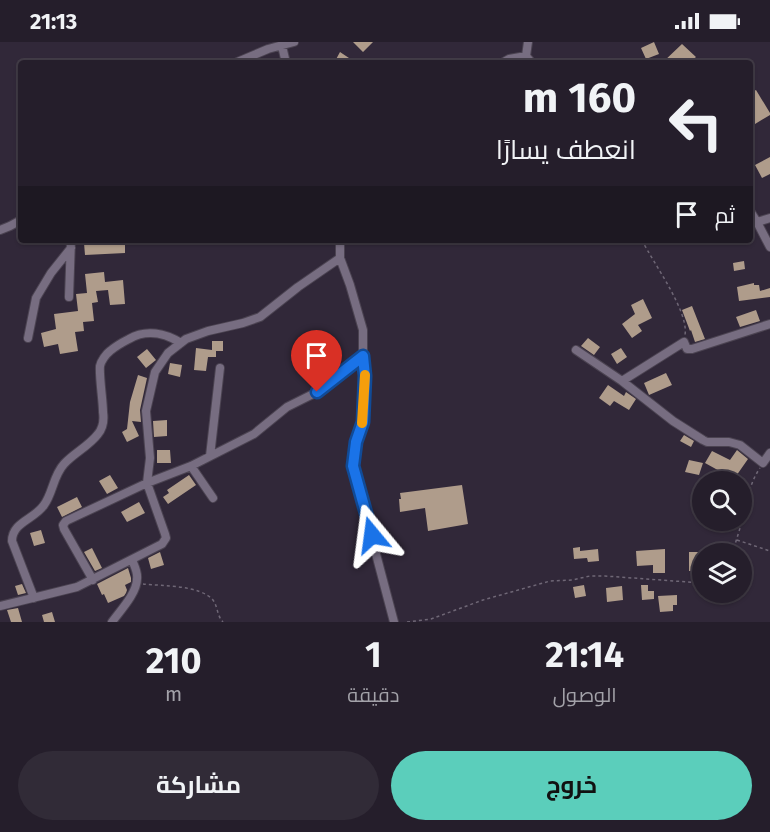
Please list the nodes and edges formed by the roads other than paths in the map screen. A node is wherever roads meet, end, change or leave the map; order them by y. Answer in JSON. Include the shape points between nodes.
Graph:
{"nodes":[{"id":1,"x":294,"y":42,"type":"edge"},
{"id":2,"x":528,"y":42,"type":"edge"},
{"id":3,"x":282,"y":46,"type":"junction"},
{"id":4,"x":526,"y":56,"type":"junction"},
{"id":5,"x":242,"y":60,"type":"edge"},
{"id":6,"x":285,"y":60,"type":"edge"},
{"id":7,"x":507,"y":60,"type":"edge"},
{"id":8,"x":529,"y":60,"type":"edge"},
{"id":9,"x":753,"y":216,"type":"edge"},
{"id":10,"x":770,"y":218,"type":"edge"},
{"id":11,"x":18,"y":221,"type":"edge"},
{"id":12,"x":757,"y":222,"type":"junction"},
{"id":13,"x":0,"y":230,"type":"edge"},
{"id":14,"x":340,"y":243,"type":"edge"},
{"id":15,"x":71,"y":244,"type":"edge"},
{"id":16,"x":770,"y":247,"type":"edge"},
{"id":17,"x":340,"y":258,"type":"junction"},
{"id":18,"x":69,"y":297,"type":"dead end"},
{"id":19,"x":770,"y":324,"type":"edge"},
{"id":20,"x":28,"y":338,"type":"dead end"},
{"id":21,"x":181,"y":343,"type":"junction"},
{"id":22,"x":576,"y":350,"type":"dead end"},
{"id":23,"x":363,"y":356,"type":"junction"},
{"id":24,"x":220,"y":368,"type":"dead end"},
{"id":25,"x":622,"y":381,"type":"junction"},
{"id":26,"x":770,"y":453,"type":"edge"},
{"id":27,"x":210,"y":456,"type":"junction"},
{"id":28,"x":191,"y":466,"type":"junction"},
{"id":29,"x":147,"y":483,"type":"junction"},
{"id":30,"x":213,"y":498,"type":"dead end"},
{"id":31,"x":132,"y":560,"type":"junction"},
{"id":32,"x":93,"y":580,"type":"junction"},
{"id":33,"x":34,"y":598,"type":"junction"},
{"id":34,"x":0,"y":606,"type":"edge"},
{"id":35,"x":112,"y":622,"type":"edge"},
{"id":36,"x":394,"y":622,"type":"edge"}],
"edges":[{"from":1,"to":3,"type":"street"},
{"from":2,"to":4,"type":"street"},
{"from":3,"to":5,"type":"street"},
{"from":3,"to":6,"type":"street"},
{"from":4,"to":7,"type":"street"},
{"from":4,"to":8,"type":"street"},
{"from":9,"to":12,"type":"street"},
{"from":10,"to":12,"type":"street"},
{"from":11,"to":13,"type":"street"},
{"from":12,"to":16,"type":"street"},
{"from":14,"to":17,"type":"street"},
{"from":15,"to":18,"type":"street"},
{"from":15,"to":20,"type":"street","via":[[36,298]]},
{"from":17,"to":21,"type":"street","via":[[260,317]]},
{"from":17,"to":23,"type":"street","via":[[363,330]]},
{"from":19,"to":25,"type":"street","via":[[692,350],[684,342]]},
{"from":21,"to":29,"type":"street","via":[[168,353],[155,372],[146,411],[150,458]]},
{"from":21,"to":33,"type":"street","via":[[149,332],[136,335],[104,358],[100,366],[104,417],[101,428],[63,465],[40,510],[13,532],[12,541]]},
{"from":22,"to":25,"type":"street"},
{"from":23,"to":27,"type":"street","via":[[254,434]]},
{"from":23,"to":36,"type":"street","via":[[363,422],[353,466]]},
{"from":24,"to":27,"type":"street"},
{"from":25,"to":26,"type":"street","via":[[703,440],[740,445],[764,463]]},
{"from":27,"to":28,"type":"street"},
{"from":28,"to":29,"type":"street"},
{"from":28,"to":30,"type":"street"},
{"from":29,"to":31,"type":"street","via":[[166,538]]},
{"from":29,"to":32,"type":"street","via":[[64,523]]},
{"from":31,"to":32,"type":"street"},
{"from":31,"to":35,"type":"street","via":[[136,584]]},
{"from":32,"to":33,"type":"street"},
{"from":33,"to":34,"type":"street"}]}
